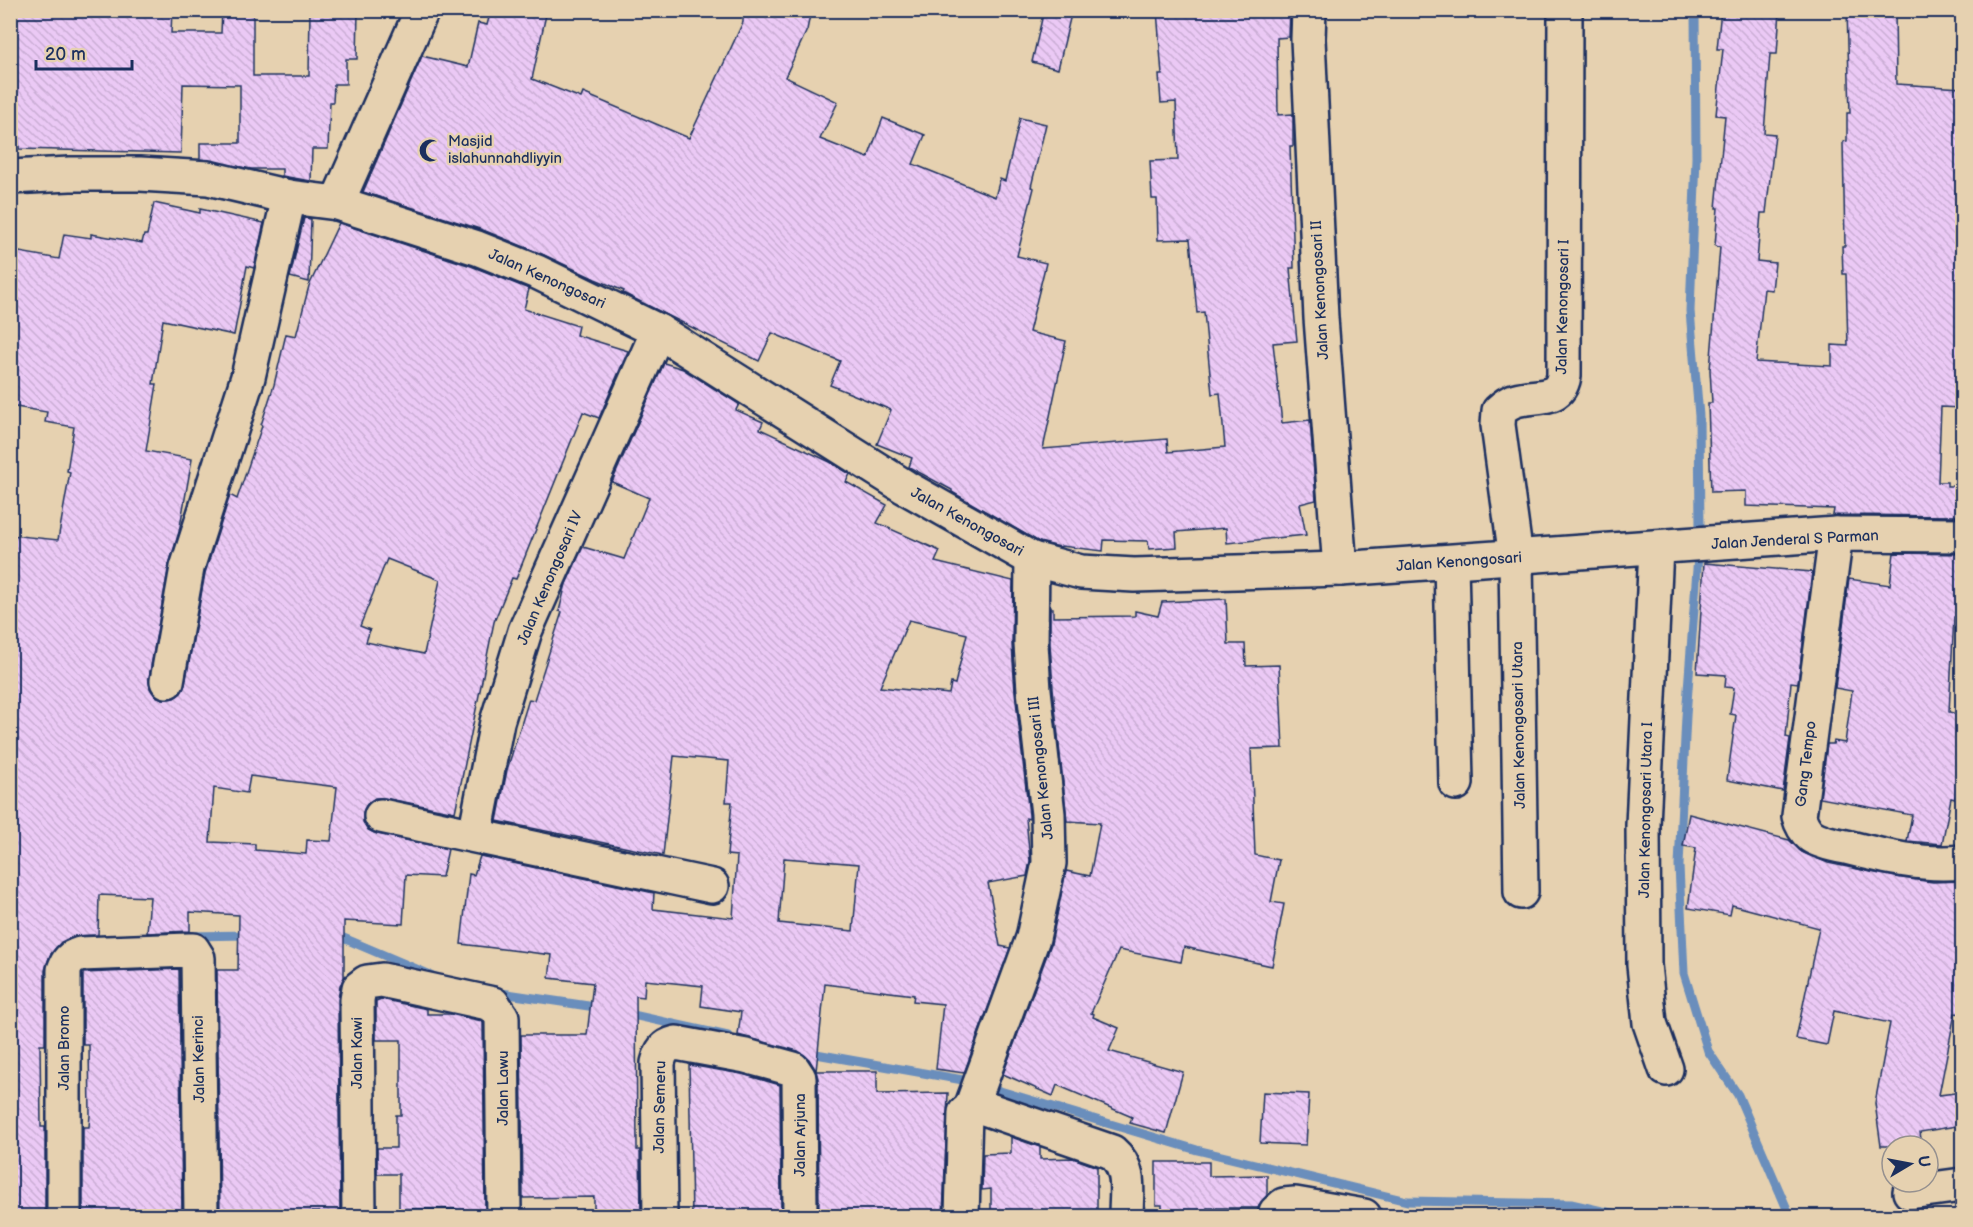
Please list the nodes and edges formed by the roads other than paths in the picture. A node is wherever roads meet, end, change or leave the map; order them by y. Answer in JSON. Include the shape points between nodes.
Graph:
{"nodes":[{"id":1,"x":422,"y":10,"type":"edge"},
{"id":2,"x":1309,"y":10,"type":"edge"},
{"id":3,"x":1565,"y":10,"type":"edge"},
{"id":4,"x":10,"y":177,"type":"edge"},
{"id":5,"x":289,"y":197,"type":"junction"},
{"id":6,"x":337,"y":203,"type":"junction"},
{"id":7,"x":658,"y":331,"type":"junction"},
{"id":8,"x":1836,"y":534,"type":"junction"},
{"id":9,"x":1962,"y":535,"type":"edge"},
{"id":10,"x":1660,"y":548,"type":"junction"},
{"id":11,"x":1516,"y":558,"type":"junction"},
{"id":12,"x":1032,"y":559,"type":"junction"},
{"id":13,"x":1451,"y":562,"type":"junction"},
{"id":14,"x":1340,"y":569,"type":"junction"},
{"id":15,"x":167,"y":681,"type":"dead end"},
{"id":16,"x":1456,"y":783,"type":"dead end"},
{"id":17,"x":381,"y":816,"type":"dead end"},
{"id":18,"x":475,"y":835,"type":"junction"},
{"id":19,"x":1962,"y":862,"type":"edge"},
{"id":20,"x":712,"y":886,"type":"dead end"},
{"id":21,"x":1521,"y":892,"type":"dead end"},
{"id":22,"x":146,"y":951,"type":"joint"},
{"id":23,"x":453,"y":995,"type":"joint"},
{"id":24,"x":746,"y":1056,"type":"joint"},
{"id":25,"x":1666,"y":1069,"type":"dead end"},
{"id":26,"x":977,"y":1091,"type":"junction"},
{"id":27,"x":1962,"y":1185,"type":"edge"},
{"id":28,"x":1940,"y":1188,"type":"edge"},
{"id":29,"x":64,"y":1216,"type":"edge"},
{"id":30,"x":201,"y":1216,"type":"edge"},
{"id":31,"x":359,"y":1216,"type":"edge"},
{"id":32,"x":504,"y":1216,"type":"edge"},
{"id":33,"x":660,"y":1216,"type":"edge"},
{"id":34,"x":800,"y":1216,"type":"edge"},
{"id":35,"x":962,"y":1216,"type":"edge"},
{"id":36,"x":1126,"y":1216,"type":"edge"},
{"id":37,"x":1276,"y":1216,"type":"edge"},
{"id":38,"x":1364,"y":1216,"type":"edge"}],
"edges":[{"from":1,"to":6,"type":"street"},
{"from":2,"to":14,"type":"street","name":"Jalan Kenongosari II","via":[[1321,318]]},
{"from":3,"to":11,"type":"street","name":"Jalan Kenongosari I","via":[[1564,376],[1558,391],[1516,400],[1499,411]]},
{"from":4,"to":5,"type":"street","name":"Jalan Kenongosari","via":[[128,174],[208,178]]},
{"from":5,"to":6,"type":"street","name":"Jalan Kenongosari"},
{"from":5,"to":15,"type":"street","via":[[248,377],[187,568]]},
{"from":6,"to":7,"type":"street","name":"Jalan Kenongosari","via":[[477,248],[537,272]]},
{"from":7,"to":12,"type":"street","name":"Jalan Kenongosari","via":[[904,487]]},
{"from":7,"to":18,"type":"street","name":"Jalan Kenongosari IV","via":[[525,631],[496,722]]},
{"from":8,"to":9,"type":"street","name":"Jalan Jenderal S Parman"},
{"from":8,"to":10,"type":"street","name":"Jalan Jenderal S Parman"},
{"from":8,"to":19,"type":"street","name":"Gang Tempo","via":[[1799,816],[1801,825],[1812,837],[1865,852],[1907,861]]},
{"from":10,"to":11,"type":"street","name":"Jalan Kenongosari"},
{"from":10,"to":25,"type":"street","name":"Jalan Kenongosari Utara I","via":[[1643,825],[1644,964],[1650,1023]]},
{"from":11,"to":13,"type":"street","name":"Jalan Kenongosari"},
{"from":11,"to":21,"type":"street","name":"Jalan Kenongosari Utara"},
{"from":12,"to":14,"type":"street","name":"Jalan Kenongosari","via":[[1110,575]]},
{"from":12,"to":26,"type":"street","name":"Jalan Kenongosari III","via":[[1032,656],[1048,814],[1049,863],[1033,938]]},
{"from":13,"to":14,"type":"street","name":"Jalan Kenongosari"},
{"from":13,"to":16,"type":"street"},
{"from":17,"to":18,"type":"street"},
{"from":18,"to":20,"type":"street"},
{"from":22,"to":29,"type":"street","name":"Jalan Bromo","via":[[80,954],[71,957],[64,970]]},
{"from":22,"to":30,"type":"street","name":"Jalan Kerinci","via":[[193,950],[197,954]]},
{"from":23,"to":31,"type":"street","name":"Jalan Kawi","via":[[382,980],[367,982],[359,988]]},
{"from":23,"to":32,"type":"street","name":"Jalan Lawu","via":[[493,1004],[502,1017]]},
{"from":24,"to":33,"type":"street","name":"Jalan Semeru","via":[[676,1043],[667,1045],[660,1053]]},
{"from":24,"to":34,"type":"street","name":"Jalan Arjuna","via":[[793,1069],[799,1078]]},
{"from":26,"to":35,"type":"street","name":"Jalan Kenongosari III","via":[[965,1113]]},
{"from":26,"to":36,"type":"street","via":[[981,1107],[1112,1152],[1126,1170]]},
{"from":27,"to":28,"type":"street"},
{"from":37,"to":38,"type":"street","via":[[1284,1205],[1295,1204]]}]}
